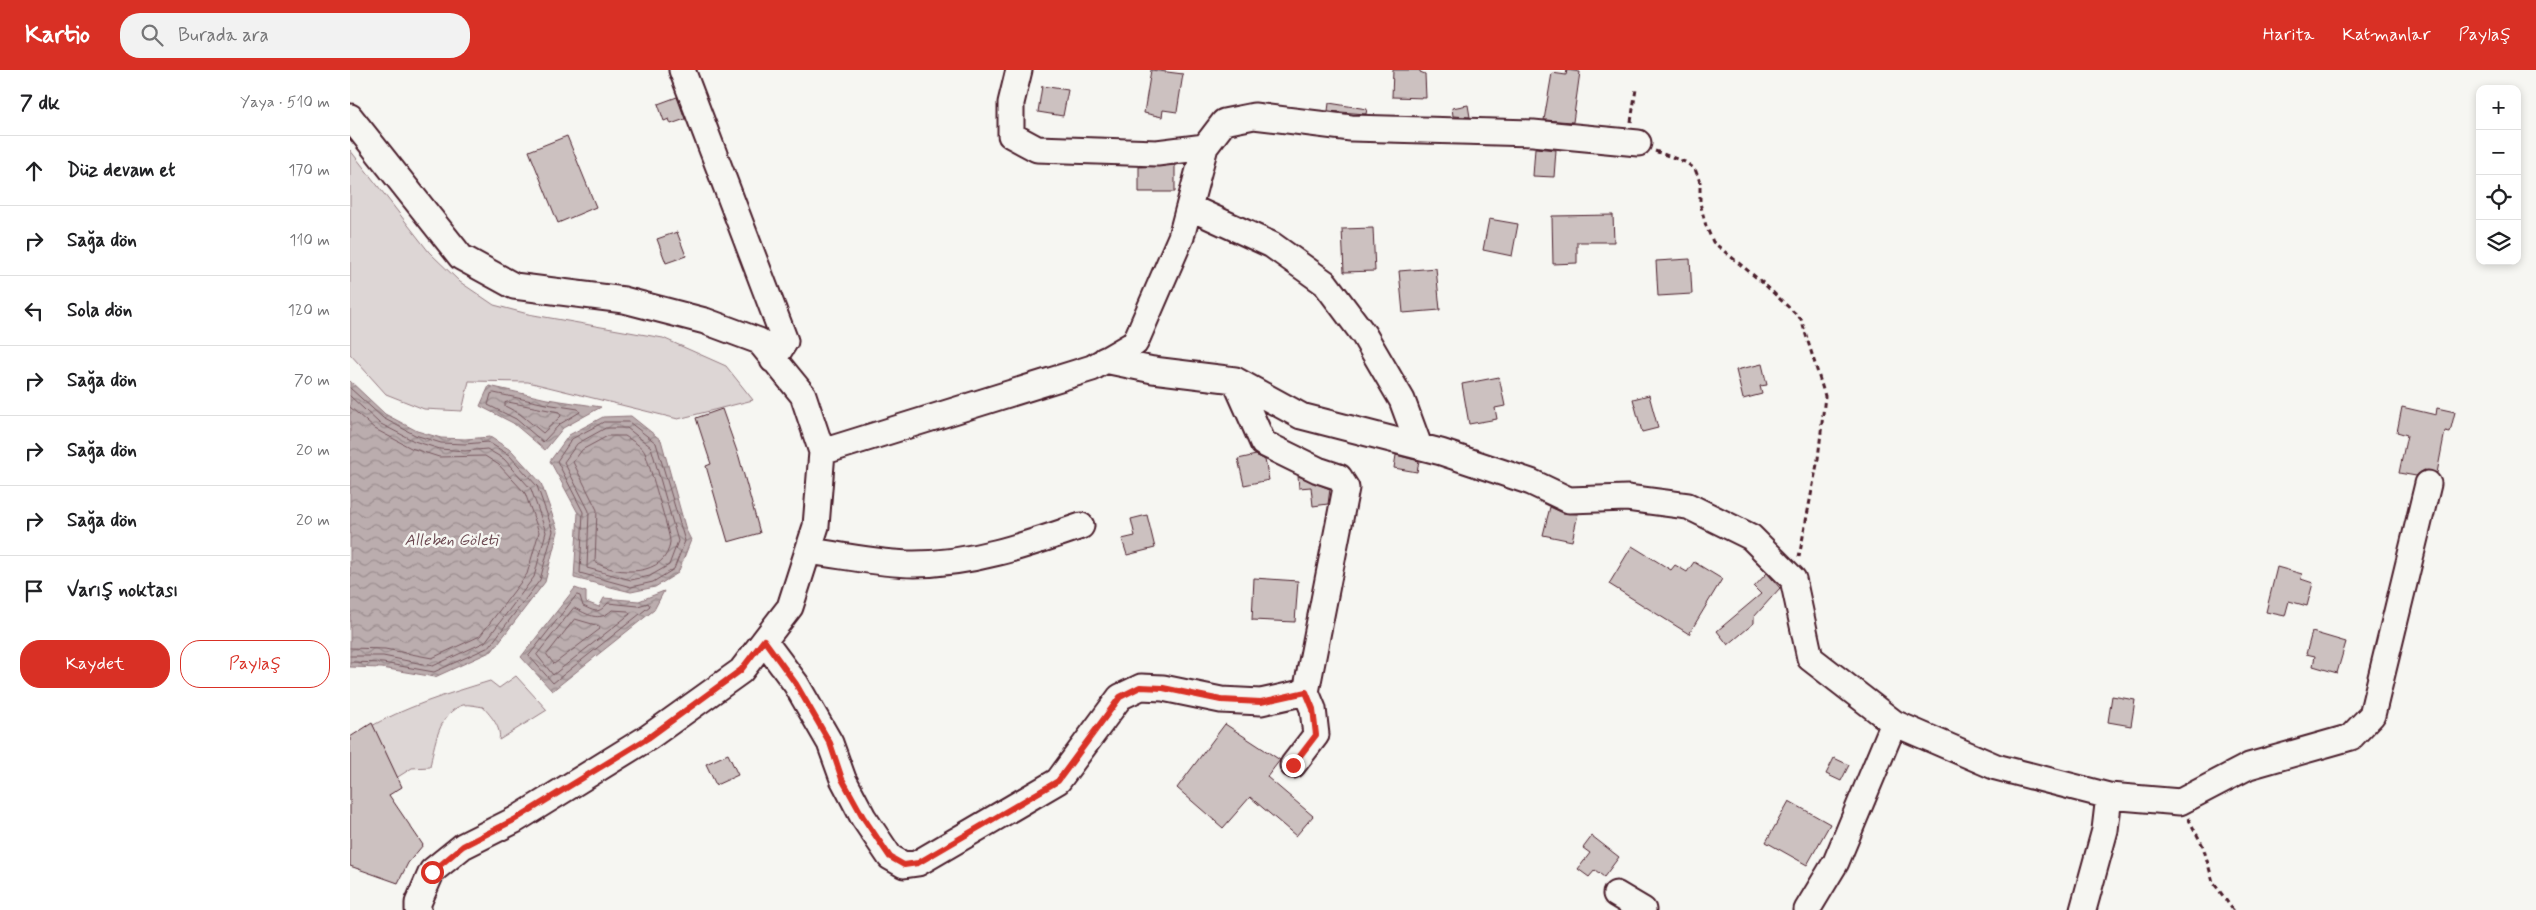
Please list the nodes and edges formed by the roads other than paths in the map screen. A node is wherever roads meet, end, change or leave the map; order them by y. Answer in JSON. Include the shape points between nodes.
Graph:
{"nodes":[{"id":1,"x":682,"y":70,"type":"edge"},
{"id":2,"x":1019,"y":70,"type":"edge"},
{"id":3,"x":350,"y":117,"type":"edge"},
{"id":4,"x":1638,"y":144,"type":"road end"},
{"id":5,"x":1205,"y":147,"type":"junction"},
{"id":6,"x":1189,"y":207,"type":"junction"},
{"id":7,"x":773,"y":360,"type":"junction"},
{"id":8,"x":1105,"y":360,"type":"junction"},
{"id":9,"x":1235,"y":380,"type":"junction"},
{"id":10,"x":1419,"y":446,"type":"junction"},
{"id":11,"x":822,"y":452,"type":"junction"},
{"id":12,"x":2428,"y":484,"type":"dead end"},
{"id":13,"x":1081,"y":526,"type":"dead end"},
{"id":14,"x":808,"y":551,"type":"junction"},
{"id":15,"x":764,"y":640,"type":"junction"},
{"id":16,"x":1306,"y":692,"type":"junction"},
{"id":17,"x":1894,"y":723,"type":"junction"},
{"id":18,"x":1293,"y":765,"type":"dead end"},
{"id":19,"x":2109,"y":796,"type":"junction"},
{"id":20,"x":1616,"y":894,"type":"dead end"},
{"id":21,"x":418,"y":910,"type":"edge"},
{"id":22,"x":1642,"y":910,"type":"edge"},
{"id":23,"x":1807,"y":910,"type":"edge"},
{"id":24,"x":2083,"y":910,"type":"edge"}],
"edges":[{"from":1,"to":7,"type":"street","via":[[785,341]]},
{"from":2,"to":5,"type":"street","via":[[1010,103],[1010,135],[1037,149],[1157,154]]},
{"from":3,"to":7,"type":"street","via":[[461,256],[514,286],[624,300],[705,321],[759,341]]},
{"from":4,"to":5,"type":"street","via":[[1533,133],[1351,128],[1254,116],[1224,122]]},
{"from":5,"to":6,"type":"street"},
{"from":6,"to":8,"type":"street","via":[[1181,237],[1135,343]]},
{"from":6,"to":10,"type":"street","via":[[1272,245],[1325,283],[1364,335],[1402,400]]},
{"from":7,"to":11,"type":"street","via":[[803,395]]},
{"from":8,"to":9,"type":"street","via":[[1153,370]]},
{"from":8,"to":11,"type":"street","via":[[1092,368]]},
{"from":9,"to":10,"type":"street","via":[[1301,416]]},
{"from":9,"to":16,"type":"street","via":[[1263,443],[1339,477],[1346,488]]},
{"from":10,"to":17,"type":"street","via":[[1531,482],[1569,500],[1627,498],[1688,506],[1751,537],[1793,579],[1810,658]]},
{"from":11,"to":14,"type":"street","via":[[816,526]]},
{"from":12,"to":19,"type":"street","via":[[2372,715],[2352,737],[2249,766],[2180,802]]},
{"from":13,"to":14,"type":"street","via":[[1011,550],[965,560],[913,564]]},
{"from":14,"to":15,"type":"street","via":[[790,607]]},
{"from":15,"to":16,"type":"street","via":[[796,684],[830,743],[842,779],[863,817],[890,857],[904,865],[918,863],[1058,781],[1120,697],[1140,687],[1163,688],[1221,700],[1261,702]]},
{"from":15,"to":21,"type":"street","via":[[741,670],[648,738],[514,820],[463,846],[432,872]]},
{"from":16,"to":18,"type":"street","via":[[1313,709],[1316,735]]},
{"from":17,"to":19,"type":"street","via":[[1996,767]]},
{"from":17,"to":23,"type":"street","via":[[1836,862]]},
{"from":19,"to":24,"type":"street","via":[[2105,830]]},
{"from":20,"to":22,"type":"street"}]}
